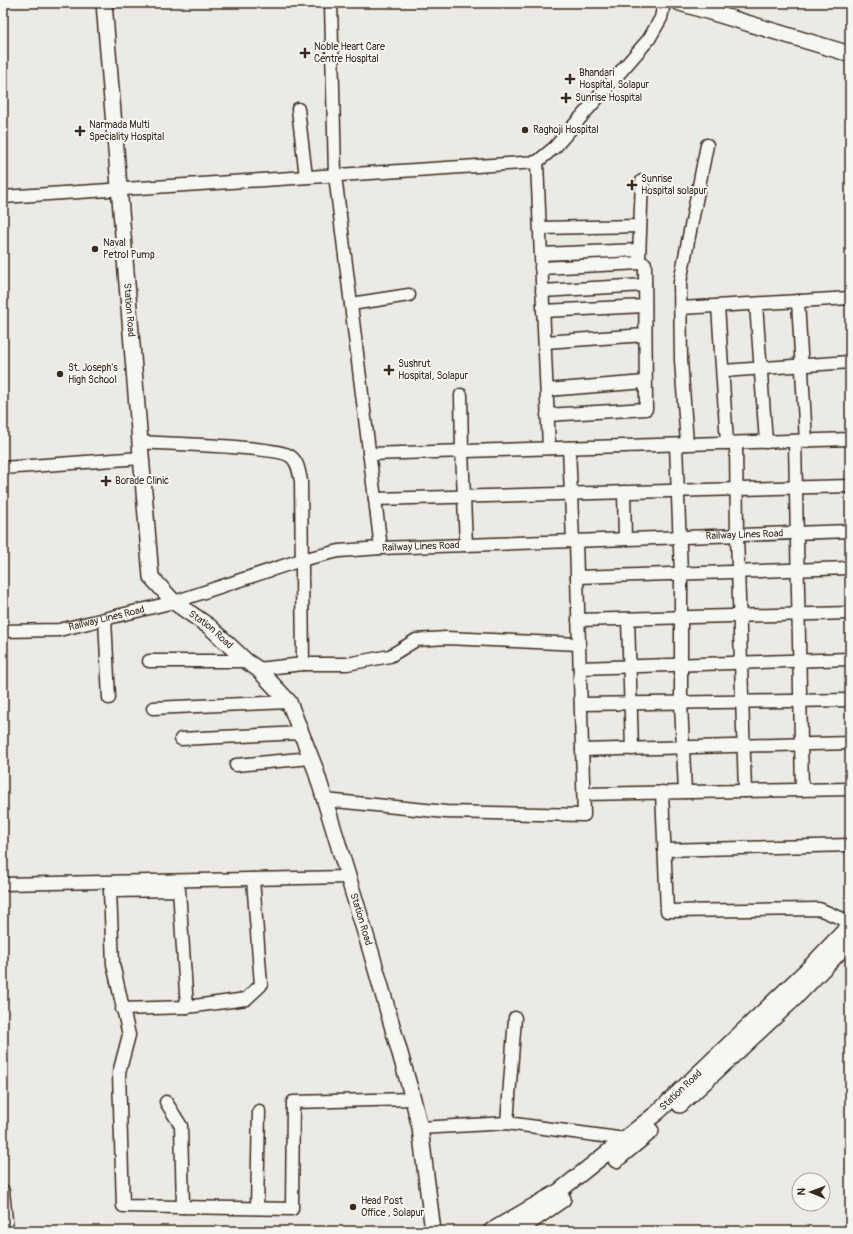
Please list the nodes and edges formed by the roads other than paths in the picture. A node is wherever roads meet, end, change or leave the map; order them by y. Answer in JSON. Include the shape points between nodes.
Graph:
{"nodes":[{"id":1,"x":104,"y":3,"type":"edge"},
{"id":2,"x":331,"y":3,"type":"edge"},
{"id":3,"x":664,"y":3,"type":"edge"},
{"id":4,"x":680,"y":3,"type":"edge"},
{"id":5,"x":850,"y":54,"type":"edge"},
{"id":6,"x":298,"y":109,"type":"dead end"},
{"id":7,"x":707,"y":145,"type":"dead end"},
{"id":8,"x":537,"y":162,"type":"junction"},
{"id":9,"x":335,"y":175,"type":"junction"},
{"id":10,"x":306,"y":177,"type":"junction"},
{"id":11,"x":642,"y":181,"type":"dead end"},
{"id":12,"x":120,"y":189,"type":"junction"},
{"id":13,"x":3,"y":197,"type":"edge"},
{"id":14,"x":640,"y":226,"type":"junction"},
{"id":15,"x":540,"y":228,"type":"junction"},
{"id":16,"x":639,"y":250,"type":"junction"},
{"id":17,"x":541,"y":254,"type":"junction"},
{"id":18,"x":641,"y":263,"type":"junction"},
{"id":19,"x":541,"y":268,"type":"junction"},
{"id":20,"x":645,"y":285,"type":"junction"},
{"id":21,"x":542,"y":291,"type":"junction"},
{"id":22,"x":409,"y":295,"type":"dead end"},
{"id":23,"x":850,"y":298,"type":"edge"},
{"id":24,"x":798,"y":301,"type":"junction"},
{"id":25,"x":351,"y":304,"type":"junction"},
{"id":26,"x":756,"y":304,"type":"junction"},
{"id":27,"x":645,"y":306,"type":"junction"},
{"id":28,"x":718,"y":306,"type":"junction"},
{"id":29,"x":681,"y":308,"type":"junction"},
{"id":30,"x":543,"y":311,"type":"junction"},
{"id":31,"x":645,"y":335,"type":"junction"},
{"id":32,"x":544,"y":342,"type":"junction"},
{"id":33,"x":850,"y":362,"type":"edge"},
{"id":34,"x":802,"y":366,"type":"junction"},
{"id":35,"x":761,"y":368,"type":"junction"},
{"id":36,"x":723,"y":371,"type":"junction"},
{"id":37,"x":645,"y":382,"type":"junction"},
{"id":38,"x":546,"y":390,"type":"junction"},
{"id":39,"x":461,"y":395,"type":"dead end"},
{"id":40,"x":548,"y":415,"type":"junction"},
{"id":41,"x":850,"y":439,"type":"edge"},
{"id":42,"x":800,"y":441,"type":"junction"},
{"id":43,"x":139,"y":442,"type":"junction"},
{"id":44,"x":766,"y":442,"type":"junction"},
{"id":45,"x":731,"y":443,"type":"junction"},
{"id":46,"x":681,"y":444,"type":"junction"},
{"id":47,"x":549,"y":448,"type":"junction"},
{"id":48,"x":569,"y":448,"type":"junction"},
{"id":49,"x":462,"y":451,"type":"junction"},
{"id":50,"x":369,"y":454,"type":"junction"},
{"id":51,"x":141,"y":458,"type":"junction"},
{"id":52,"x":3,"y":468,"type":"edge"},
{"id":53,"x":850,"y":486,"type":"edge"},
{"id":54,"x":796,"y":488,"type":"junction"},
{"id":55,"x":736,"y":489,"type":"junction"},
{"id":56,"x":678,"y":490,"type":"junction"},
{"id":57,"x":624,"y":492,"type":"junction"},
{"id":58,"x":571,"y":493,"type":"junction"},
{"id":59,"x":464,"y":497,"type":"junction"},
{"id":60,"x":375,"y":499,"type":"junction"},
{"id":61,"x":850,"y":532,"type":"edge"},
{"id":62,"x":796,"y":533,"type":"junction"},
{"id":63,"x":736,"y":535,"type":"junction"},
{"id":64,"x":680,"y":537,"type":"junction"},
{"id":65,"x":625,"y":539,"type":"junction"},
{"id":66,"x":575,"y":541,"type":"junction"},
{"id":67,"x":466,"y":545,"type":"junction"},
{"id":68,"x":381,"y":548,"type":"junction"},
{"id":69,"x":301,"y":560,"type":"junction"},
{"id":70,"x":850,"y":568,"type":"edge"},
{"id":71,"x":798,"y":570,"type":"junction"},
{"id":72,"x":738,"y":572,"type":"junction"},
{"id":73,"x":681,"y":574,"type":"junction"},
{"id":74,"x":577,"y":577,"type":"junction"},
{"id":75,"x":174,"y":602,"type":"junction"},
{"id":76,"x":850,"y":613,"type":"edge"},
{"id":77,"x":798,"y":614,"type":"junction"},
{"id":78,"x":739,"y":616,"type":"junction"},
{"id":79,"x":680,"y":617,"type":"junction"},
{"id":80,"x":105,"y":619,"type":"junction"},
{"id":81,"x":628,"y":619,"type":"junction"},
{"id":82,"x":578,"y":620,"type":"junction"},
{"id":83,"x":3,"y":631,"type":"edge"},
{"id":84,"x":579,"y":644,"type":"junction"},
{"id":85,"x":850,"y":659,"type":"edge"},
{"id":86,"x":149,"y":661,"type":"dead end"},
{"id":87,"x":799,"y":661,"type":"junction"},
{"id":88,"x":741,"y":663,"type":"junction"},
{"id":89,"x":303,"y":664,"type":"junction"},
{"id":90,"x":681,"y":664,"type":"junction"},
{"id":91,"x":252,"y":665,"type":"junction"},
{"id":92,"x":629,"y":666,"type":"junction"},
{"id":93,"x":580,"y":668,"type":"junction"},
{"id":94,"x":108,"y":698,"type":"dead end"},
{"id":95,"x":850,"y":700,"type":"edge"},
{"id":96,"x":800,"y":701,"type":"junction"},
{"id":97,"x":289,"y":702,"type":"junction"},
{"id":98,"x":742,"y":702,"type":"junction"},
{"id":99,"x":681,"y":703,"type":"junction"},
{"id":100,"x":581,"y":704,"type":"junction"},
{"id":101,"x":630,"y":704,"type":"junction"},
{"id":102,"x":153,"y":708,"type":"dead end"},
{"id":103,"x":301,"y":733,"type":"junction"},
{"id":104,"x":181,"y":739,"type":"dead end"},
{"id":105,"x":850,"y":743,"type":"edge"},
{"id":106,"x":801,"y":744,"type":"junction"},
{"id":107,"x":744,"y":746,"type":"junction"},
{"id":108,"x":683,"y":747,"type":"junction"},
{"id":109,"x":632,"y":749,"type":"junction"},
{"id":110,"x":582,"y":750,"type":"junction"},
{"id":111,"x":311,"y":758,"type":"junction"},
{"id":112,"x":236,"y":765,"type":"dead end"},
{"id":113,"x":850,"y":789,"type":"edge"},
{"id":114,"x":802,"y":790,"type":"junction"},
{"id":115,"x":745,"y":791,"type":"junction"},
{"id":116,"x":662,"y":792,"type":"junction"},
{"id":117,"x":685,"y":792,"type":"junction"},
{"id":118,"x":584,"y":794,"type":"junction"},
{"id":119,"x":325,"y":800,"type":"junction"},
{"id":120,"x":850,"y":845,"type":"edge"},
{"id":121,"x":664,"y":850,"type":"junction"},
{"id":122,"x":348,"y":877,"type":"junction"},
{"id":123,"x":253,"y":879,"type":"junction"},
{"id":124,"x":3,"y":884,"type":"edge"},
{"id":125,"x":850,"y":923,"type":"edge"},
{"id":126,"x":850,"y":941,"type":"edge"},
{"id":127,"x":187,"y":1007,"type":"junction"},
{"id":128,"x":122,"y":1009,"type":"junction"},
{"id":129,"x":515,"y":1018,"type":"dead end"},
{"id":130,"x":413,"y":1099,"type":"junction"},
{"id":131,"x":166,"y":1102,"type":"dead end"},
{"id":132,"x":259,"y":1111,"type":"dead end"},
{"id":133,"x":507,"y":1123,"type":"junction"},
{"id":134,"x":420,"y":1128,"type":"junction"},
{"id":135,"x":625,"y":1139,"type":"junction"},
{"id":136,"x":3,"y":1191,"type":"edge"},
{"id":137,"x":183,"y":1207,"type":"junction"},
{"id":138,"x":257,"y":1208,"type":"junction"},
{"id":139,"x":7,"y":1231,"type":"edge"},
{"id":140,"x":432,"y":1231,"type":"edge"},
{"id":141,"x":491,"y":1231,"type":"edge"},
{"id":142,"x":517,"y":1231,"type":"edge"}],
"edges":[{"from":1,"to":12,"type":"main road","name":"Station Road"},
{"from":2,"to":9,"type":"street"},
{"from":3,"to":8,"type":"street","via":[[661,18],[649,39],[555,147]]},
{"from":4,"to":5,"type":"main road"},
{"from":6,"to":10,"type":"street"},
{"from":7,"to":29,"type":"street","via":[[680,282]]},
{"from":8,"to":9,"type":"street"},
{"from":8,"to":15,"type":"street"},
{"from":9,"to":10,"type":"street"},
{"from":9,"to":25,"type":"street"},
{"from":10,"to":12,"type":"street"},
{"from":11,"to":14,"type":"street"},
{"from":12,"to":13,"type":"street"},
{"from":12,"to":43,"type":"main road","name":"Station Road"},
{"from":14,"to":15,"type":"street"},
{"from":14,"to":16,"type":"street"},
{"from":15,"to":17,"type":"street"},
{"from":16,"to":17,"type":"street"},
{"from":16,"to":18,"type":"street"},
{"from":17,"to":19,"type":"street"},
{"from":18,"to":19,"type":"street"},
{"from":18,"to":20,"type":"street","via":[[645,264]]},
{"from":19,"to":21,"type":"street"},
{"from":20,"to":21,"type":"street"},
{"from":20,"to":27,"type":"street"},
{"from":21,"to":30,"type":"street"},
{"from":22,"to":25,"type":"street"},
{"from":23,"to":24,"type":"street"},
{"from":24,"to":26,"type":"street"},
{"from":24,"to":34,"type":"street"},
{"from":25,"to":50,"type":"street"},
{"from":26,"to":28,"type":"street"},
{"from":26,"to":35,"type":"street"},
{"from":27,"to":30,"type":"street"},
{"from":27,"to":31,"type":"street"},
{"from":28,"to":29,"type":"street"},
{"from":28,"to":36,"type":"street"},
{"from":29,"to":46,"type":"street"},
{"from":30,"to":32,"type":"street"},
{"from":31,"to":32,"type":"street"},
{"from":31,"to":37,"type":"street"},
{"from":32,"to":38,"type":"street"},
{"from":33,"to":34,"type":"street"},
{"from":34,"to":35,"type":"street"},
{"from":34,"to":42,"type":"street"},
{"from":35,"to":36,"type":"street"},
{"from":35,"to":44,"type":"street"},
{"from":36,"to":45,"type":"street"},
{"from":37,"to":38,"type":"street"},
{"from":37,"to":40,"type":"street","via":[[646,409]]},
{"from":38,"to":40,"type":"street"},
{"from":39,"to":49,"type":"street"},
{"from":40,"to":47,"type":"street"},
{"from":41,"to":42,"type":"street"},
{"from":42,"to":44,"type":"street"},
{"from":42,"to":54,"type":"street"},
{"from":43,"to":51,"type":"main road","name":"Station Road"},
{"from":43,"to":69,"type":"street","via":[[264,450],[290,455],[297,462],[301,481]]},
{"from":44,"to":45,"type":"street"},
{"from":45,"to":46,"type":"street"},
{"from":45,"to":55,"type":"street"},
{"from":46,"to":48,"type":"street"},
{"from":46,"to":56,"type":"street"},
{"from":47,"to":48,"type":"street"},
{"from":47,"to":49,"type":"street"},
{"from":48,"to":58,"type":"street"},
{"from":49,"to":50,"type":"street"},
{"from":49,"to":59,"type":"street"},
{"from":50,"to":60,"type":"street"},
{"from":51,"to":52,"type":"street"},
{"from":51,"to":75,"type":"main road","name":"Station Road","via":[[151,577]]},
{"from":53,"to":54,"type":"street"},
{"from":54,"to":55,"type":"street"},
{"from":54,"to":62,"type":"street"},
{"from":55,"to":56,"type":"street"},
{"from":55,"to":63,"type":"street"},
{"from":56,"to":57,"type":"street"},
{"from":56,"to":64,"type":"street"},
{"from":57,"to":58,"type":"street"},
{"from":57,"to":65,"type":"street"},
{"from":58,"to":59,"type":"street"},
{"from":58,"to":66,"type":"street"},
{"from":59,"to":60,"type":"street"},
{"from":59,"to":67,"type":"street"},
{"from":60,"to":68,"type":"street"},
{"from":61,"to":62,"type":"street","name":"Railway Lines Road"},
{"from":62,"to":63,"type":"street","name":"Railway Lines Road"},
{"from":62,"to":71,"type":"street"},
{"from":63,"to":64,"type":"street","name":"Railway Lines Road"},
{"from":63,"to":72,"type":"street"},
{"from":64,"to":65,"type":"street","name":"Railway Lines Road"},
{"from":64,"to":73,"type":"street"},
{"from":65,"to":66,"type":"street","name":"Railway Lines Road"},
{"from":66,"to":67,"type":"street","name":"Railway Lines Road"},
{"from":66,"to":74,"type":"street"},
{"from":67,"to":68,"type":"street","name":"Railway Lines Road"},
{"from":68,"to":69,"type":"street","name":"Railway Lines Road","via":[[339,551]]},
{"from":69,"to":75,"type":"street","name":"Railway Lines Road"},
{"from":69,"to":89,"type":"street"},
{"from":70,"to":71,"type":"street"},
{"from":71,"to":72,"type":"street"},
{"from":71,"to":77,"type":"street"},
{"from":72,"to":73,"type":"street"},
{"from":72,"to":78,"type":"street"},
{"from":73,"to":74,"type":"street"},
{"from":73,"to":79,"type":"street"},
{"from":74,"to":82,"type":"street"},
{"from":75,"to":80,"type":"street","name":"Railway Lines Road"},
{"from":75,"to":91,"type":"main road","name":"Station Road","via":[[210,627]]},
{"from":76,"to":77,"type":"street"},
{"from":77,"to":78,"type":"street"},
{"from":77,"to":87,"type":"street"},
{"from":78,"to":79,"type":"street"},
{"from":78,"to":88,"type":"street"},
{"from":79,"to":81,"type":"street"},
{"from":79,"to":90,"type":"street"},
{"from":80,"to":83,"type":"street","name":"Railway Lines Road","via":[[59,630]]},
{"from":80,"to":94,"type":"street"},
{"from":81,"to":82,"type":"street"},
{"from":81,"to":92,"type":"street"},
{"from":82,"to":84,"type":"street"},
{"from":84,"to":89,"type":"street","via":[[446,638],[416,640],[390,656],[347,664]]},
{"from":84,"to":93,"type":"street"},
{"from":85,"to":87,"type":"street"},
{"from":86,"to":91,"type":"street"},
{"from":87,"to":88,"type":"street"},
{"from":87,"to":96,"type":"street"},
{"from":88,"to":90,"type":"street"},
{"from":88,"to":98,"type":"street"},
{"from":89,"to":91,"type":"street"},
{"from":90,"to":92,"type":"street"},
{"from":90,"to":99,"type":"street"},
{"from":91,"to":97,"type":"main road","name":"Station Road"},
{"from":92,"to":93,"type":"street"},
{"from":92,"to":101,"type":"street"},
{"from":93,"to":100,"type":"street"},
{"from":95,"to":96,"type":"street"},
{"from":96,"to":98,"type":"street"},
{"from":96,"to":106,"type":"street"},
{"from":97,"to":102,"type":"street"},
{"from":97,"to":103,"type":"main road","name":"Station Road"},
{"from":98,"to":99,"type":"street"},
{"from":98,"to":107,"type":"street"},
{"from":99,"to":101,"type":"street"},
{"from":99,"to":108,"type":"street"},
{"from":100,"to":101,"type":"street"},
{"from":100,"to":110,"type":"street"},
{"from":101,"to":109,"type":"street"},
{"from":103,"to":104,"type":"street"},
{"from":103,"to":111,"type":"main road","name":"Station Road"},
{"from":105,"to":106,"type":"street"},
{"from":106,"to":107,"type":"street"},
{"from":106,"to":114,"type":"street"},
{"from":107,"to":108,"type":"street"},
{"from":107,"to":115,"type":"street"},
{"from":108,"to":109,"type":"street"},
{"from":108,"to":117,"type":"street"},
{"from":109,"to":110,"type":"street"},
{"from":110,"to":118,"type":"street"},
{"from":111,"to":112,"type":"street"},
{"from":111,"to":119,"type":"main road","name":"Station Road"},
{"from":113,"to":114,"type":"street"},
{"from":114,"to":115,"type":"street"},
{"from":115,"to":117,"type":"street"},
{"from":116,"to":117,"type":"street"},
{"from":116,"to":118,"type":"street"},
{"from":116,"to":121,"type":"street"},
{"from":118,"to":119,"type":"street","via":[[584,815],[446,812]]},
{"from":119,"to":122,"type":"main road","name":"Station Road"},
{"from":120,"to":121,"type":"street"},
{"from":121,"to":125,"type":"street","via":[[667,911],[819,909]]},
{"from":122,"to":123,"type":"street"},
{"from":122,"to":130,"type":"main road","name":"Station Road"},
{"from":123,"to":124,"type":"street"},
{"from":123,"to":127,"type":"street","via":[[261,985],[246,999]]},
{"from":125,"to":135,"type":"main road","name":"Station Road","via":[[810,967],[658,1112]]},
{"from":126,"to":142,"type":"main road","name":"Station Road","via":[[794,999],[657,1126],[593,1177]]},
{"from":127,"to":128,"type":"street"},
{"from":127,"to":128,"type":"street","via":[[179,890],[110,891],[112,964]]},
{"from":128,"to":137,"type":"street","via":[[128,1035],[119,1073],[123,1206]]},
{"from":129,"to":133,"type":"street"},
{"from":130,"to":134,"type":"main road","name":"Station Road"},
{"from":130,"to":138,"type":"street","via":[[293,1102],[292,1209]]},
{"from":131,"to":137,"type":"street","via":[[180,1126]]},
{"from":132,"to":138,"type":"street"},
{"from":133,"to":134,"type":"street"},
{"from":133,"to":135,"type":"street"},
{"from":134,"to":140,"type":"main road","name":"Station Road"},
{"from":135,"to":141,"type":"main road","name":"Station Road","via":[[558,1192]]},
{"from":136,"to":139,"type":"street"},
{"from":137,"to":138,"type":"street"}]}
